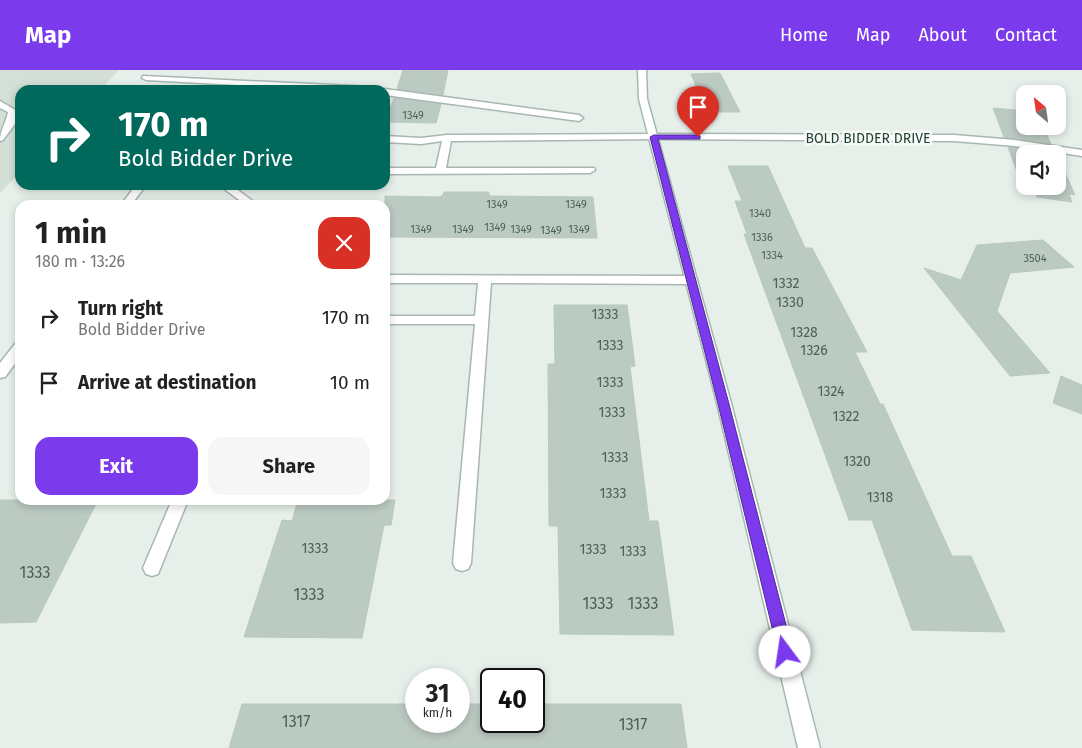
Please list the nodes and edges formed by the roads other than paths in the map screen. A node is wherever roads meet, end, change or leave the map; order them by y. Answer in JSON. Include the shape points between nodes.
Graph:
{"nodes":[{"id":1,"x":642,"y":70,"type":"edge"},
{"id":2,"x":146,"y":78,"type":"dead end"},
{"id":3,"x":279,"y":85,"type":"edge"},
{"id":4,"x":390,"y":93,"type":"edge"},
{"id":5,"x":0,"y":104,"type":"edge"},
{"id":6,"x":579,"y":118,"type":"dead end"},
{"id":7,"x":654,"y":137,"type":"junction"},
{"id":8,"x":0,"y":138,"type":"edge"},
{"id":9,"x":447,"y":138,"type":"junction"},
{"id":10,"x":390,"y":139,"type":"edge"},
{"id":11,"x":1082,"y":153,"type":"edge"},
{"id":12,"x":590,"y":170,"type":"dead end"},
{"id":13,"x":390,"y":171,"type":"edge"},
{"id":14,"x":440,"y":171,"type":"junction"},
{"id":15,"x":231,"y":190,"type":"edge"},
{"id":16,"x":246,"y":200,"type":"edge"},
{"id":17,"x":390,"y":279,"type":"edge"},
{"id":18,"x":485,"y":280,"type":"junction"},
{"id":19,"x":691,"y":280,"type":"junction"},
{"id":20,"x":390,"y":320,"type":"edge"},
{"id":21,"x":482,"y":320,"type":"junction"},
{"id":22,"x":15,"y":354,"type":"edge"},
{"id":23,"x":0,"y":373,"type":"edge"},
{"id":24,"x":178,"y":505,"type":"edge"},
{"id":25,"x":462,"y":563,"type":"dead end"},
{"id":26,"x":152,"y":568,"type":"dead end"},
{"id":27,"x":809,"y":748,"type":"edge"}],
"edges":[{"from":1,"to":7,"type":"street","via":[[643,100]]},
{"from":2,"to":3,"type":"street"},
{"from":4,"to":6,"type":"street"},
{"from":5,"to":8,"type":"street","via":[[13,112],[10,124]]},
{"from":7,"to":9,"type":"street","name":"BOLD BIDDER DRIVE"},
{"from":7,"to":11,"type":"street","name":"BOLD BIDDER DRIVE","via":[[954,138]]},
{"from":7,"to":19,"type":"street"},
{"from":9,"to":10,"type":"street","name":"BOLD BIDDER DRIVE"},
{"from":9,"to":14,"type":"street"},
{"from":12,"to":14,"type":"street"},
{"from":13,"to":14,"type":"street"},
{"from":15,"to":16,"type":"street"},
{"from":17,"to":18,"type":"street"},
{"from":18,"to":19,"type":"street"},
{"from":18,"to":21,"type":"street"},
{"from":19,"to":27,"type":"street"},
{"from":20,"to":21,"type":"street"},
{"from":21,"to":25,"type":"street"},
{"from":22,"to":23,"type":"street"},
{"from":24,"to":26,"type":"street"}]}
